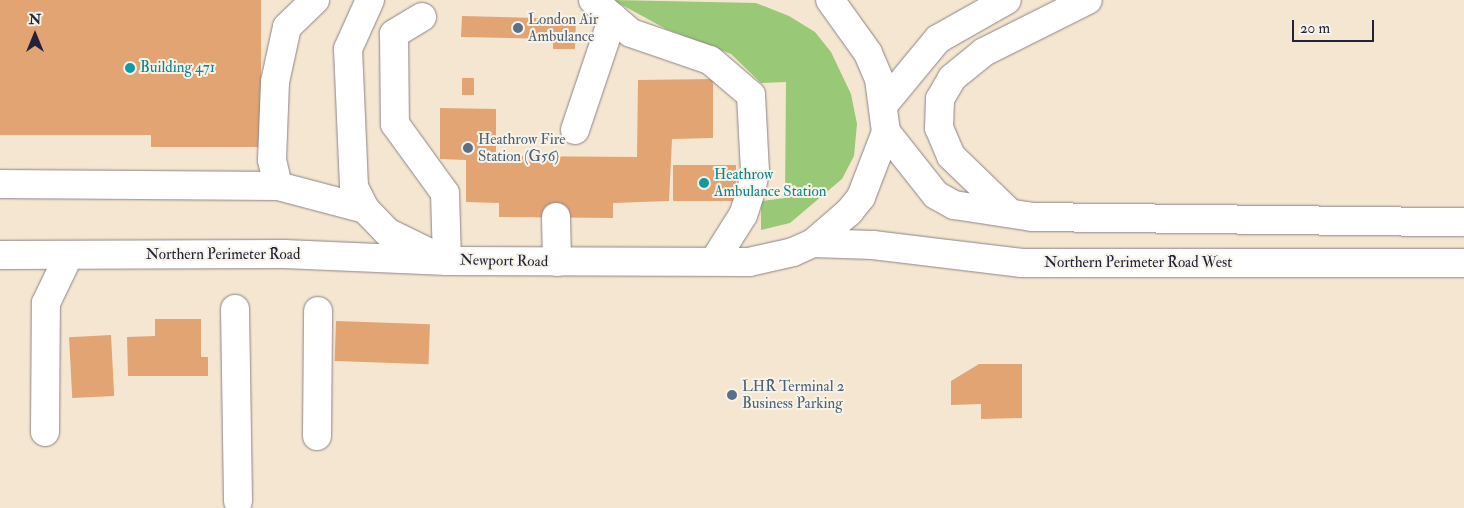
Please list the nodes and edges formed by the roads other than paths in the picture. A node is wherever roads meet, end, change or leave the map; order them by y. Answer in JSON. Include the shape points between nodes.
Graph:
{"nodes":[{"id":1,"x":315,"y":0,"type":"edge"},
{"id":2,"x":830,"y":0,"type":"edge"},
{"id":3,"x":1007,"y":0,"type":"edge"},
{"id":4,"x":1088,"y":0,"type":"edge"},
{"id":5,"x":366,"y":7,"type":"edge"},
{"id":6,"x":603,"y":8,"type":"edge"},
{"id":7,"x":422,"y":17,"type":"dead end"},
{"id":8,"x":394,"y":34,"type":"junction"},
{"id":9,"x":884,"y":103,"type":"junction"},
{"id":10,"x":575,"y":130,"type":"dead end"},
{"id":11,"x":886,"y":132,"type":"junction"},
{"id":12,"x":0,"y":184,"type":"edge"},
{"id":13,"x":278,"y":186,"type":"junction"},
{"id":14,"x":365,"y":209,"type":"junction"},
{"id":15,"x":1010,"y":213,"type":"junction"},
{"id":16,"x":556,"y":217,"type":"dead end"},
{"id":17,"x":1464,"y":222,"type":"edge"},
{"id":18,"x":813,"y":243,"type":"junction"},
{"id":19,"x":0,"y":255,"type":"edge"},
{"id":20,"x":69,"y":255,"type":"junction"},
{"id":21,"x":447,"y":261,"type":"junction"},
{"id":22,"x":714,"y":261,"type":"junction"},
{"id":23,"x":557,"y":262,"type":"junction"},
{"id":24,"x":1464,"y":263,"type":"edge"},
{"id":25,"x":235,"y":310,"type":"dead end"},
{"id":26,"x":318,"y":311,"type":"dead end"},
{"id":27,"x":45,"y":432,"type":"dead end"},
{"id":28,"x":317,"y":436,"type":"dead end"},
{"id":29,"x":238,"y":501,"type":"dead end"}],
"edges":[{"from":1,"to":13,"type":"street","via":[[287,27],[275,82],[272,160]]},
{"from":2,"to":9,"type":"street","via":[[868,53]]},
{"from":3,"to":9,"type":"street","via":[[938,39]]},
{"from":4,"to":15,"type":"street","via":[[984,52],[952,78],[940,99],[939,128],[950,156]]},
{"from":5,"to":8,"type":"street"},
{"from":5,"to":14,"type":"street","name":"Newport Road","via":[[352,34],[347,72],[350,163],[354,187]]},
{"from":6,"to":10,"type":"street"},
{"from":6,"to":22,"type":"street","via":[[631,33],[710,60],[751,95],[755,172],[751,191],[743,215]]},
{"from":7,"to":8,"type":"street"},
{"from":8,"to":21,"type":"street","via":[[395,124],[445,193]]},
{"from":9,"to":11,"type":"street"},
{"from":11,"to":15,"type":"street","via":[[936,195],[954,205]]},
{"from":11,"to":18,"type":"street","via":[[861,197],[837,225]]},
{"from":12,"to":13,"type":"street"},
{"from":13,"to":14,"type":"street"},
{"from":14,"to":21,"type":"street","name":"Newport Road","via":[[387,232]]},
{"from":15,"to":17,"type":"street","via":[[1071,220]]},
{"from":16,"to":23,"type":"street"},
{"from":18,"to":22,"type":"street","name":"Newport Road","via":[[772,258]]},
{"from":18,"to":24,"type":"street","name":"Northern Perimeter Road West","via":[[872,245],[1022,263]]},
{"from":19,"to":20,"type":"street","name":"Northern Perimeter Road"},
{"from":20,"to":21,"type":"street","name":"Northern Perimeter Road","via":[[284,254]]},
{"from":20,"to":27,"type":"street","via":[[46,303]]},
{"from":21,"to":23,"type":"street","name":"Newport Road"},
{"from":22,"to":23,"type":"street","name":"Newport Road"},
{"from":25,"to":29,"type":"street"},
{"from":26,"to":28,"type":"street"}]}
